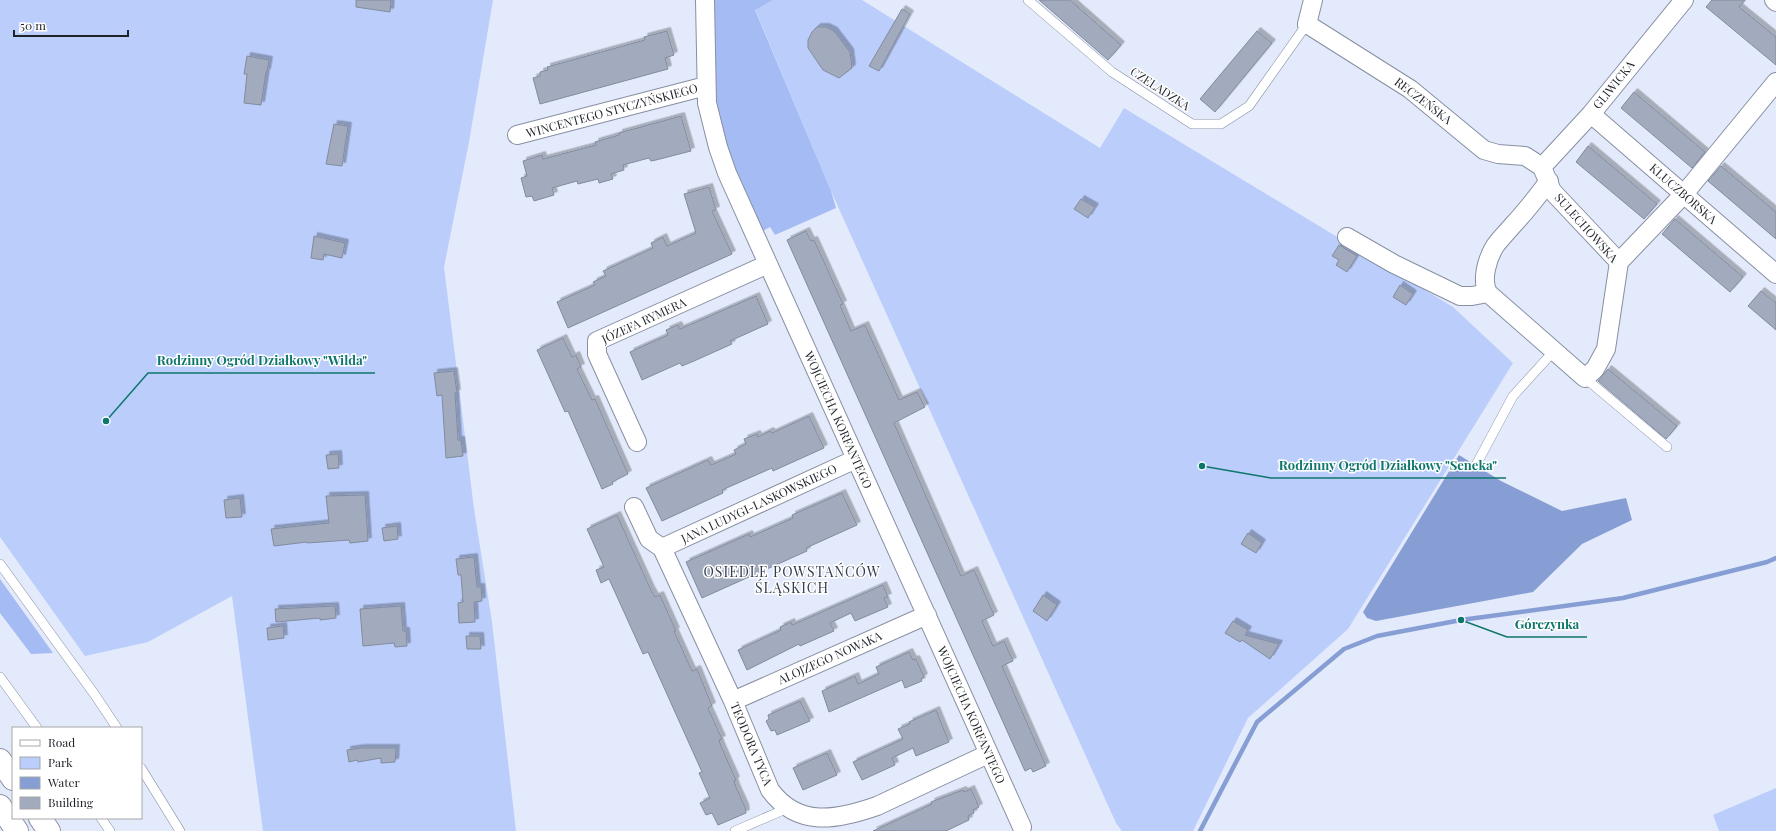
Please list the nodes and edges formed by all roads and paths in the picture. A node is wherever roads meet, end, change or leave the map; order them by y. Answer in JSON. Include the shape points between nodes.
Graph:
{"nodes":[{"id":1,"x":705,"y":0,"type":"edge"},
{"id":2,"x":1028,"y":0,"type":"edge"},
{"id":3,"x":1313,"y":0,"type":"edge"},
{"id":4,"x":1684,"y":0,"type":"edge"},
{"id":5,"x":1307,"y":24,"type":"junction"},
{"id":6,"x":1776,"y":82,"type":"edge"},
{"id":7,"x":706,"y":86,"type":"junction"},
{"id":8,"x":1590,"y":114,"type":"junction"},
{"id":9,"x":518,"y":135,"type":"dead end"},
{"id":10,"x":1545,"y":174,"type":"junction"},
{"id":11,"x":1684,"y":194,"type":"junction"},
{"id":12,"x":1347,"y":237,"type":"dead end"},
{"id":13,"x":1619,"y":262,"type":"junction"},
{"id":14,"x":768,"y":264,"type":"junction"},
{"id":15,"x":1773,"y":266,"type":"edge"},
{"id":16,"x":1488,"y":293,"type":"junction"},
{"id":17,"x":1554,"y":351,"type":"junction"},
{"id":18,"x":1586,"y":378,"type":"junction"},
{"id":19,"x":638,"y":442,"type":"dead end"},
{"id":20,"x":1667,"y":447,"type":"dead end"},
{"id":21,"x":856,"y":459,"type":"junction"},
{"id":22,"x":1476,"y":465,"type":"dead end"},
{"id":23,"x":634,"y":507,"type":"dead end"},
{"id":24,"x":662,"y":548,"type":"junction"},
{"id":25,"x":0,"y":564,"type":"edge"},
{"id":26,"x":927,"y":616,"type":"junction"},
{"id":27,"x":0,"y":677,"type":"edge"},
{"id":28,"x":733,"y":701,"type":"junction"},
{"id":29,"x":37,"y":727,"type":"edge"},
{"id":30,"x":116,"y":727,"type":"edge"},
{"id":31,"x":988,"y":754,"type":"junction"},
{"id":32,"x":0,"y":760,"type":"edge"},
{"id":33,"x":142,"y":770,"type":"edge"},
{"id":34,"x":12,"y":778,"type":"edge"},
{"id":35,"x":0,"y":806,"type":"edge"},
{"id":36,"x":788,"y":808,"type":"junction"},
{"id":37,"x":41,"y":819,"type":"edge"},
{"id":38,"x":102,"y":819,"type":"edge"},
{"id":39,"x":1022,"y":827,"type":"dead end"},
{"id":40,"x":18,"y":831,"type":"edge"},
{"id":41,"x":49,"y":831,"type":"edge"},
{"id":42,"x":110,"y":831,"type":"edge"},
{"id":43,"x":180,"y":831,"type":"edge"},
{"id":44,"x":735,"y":831,"type":"edge"}],
"edges":[{"from":1,"to":7,"type":"street","name":"WOJCIECHA KORFANTEGO"},
{"from":2,"to":5,"type":"lane","name":"CZELADZKA","via":[[1112,72],[1192,124],[1221,124],[1249,106]]},
{"from":3,"to":5,"type":"street"},
{"from":4,"to":8,"type":"street","name":"GLIWICKA"},
{"from":5,"to":10,"type":"street","name":"RECZEŃSKA","via":[[1410,89],[1484,150],[1525,156]]},
{"from":6,"to":11,"type":"street"},
{"from":7,"to":9,"type":"street","name":"WINCENTEGO STYCZYŃSKIEGO"},
{"from":7,"to":14,"type":"street","name":"WOJCIECHA KORFANTEGO","via":[[708,109],[727,173]]},
{"from":8,"to":10,"type":"street","name":"GLIWICKA"},
{"from":8,"to":11,"type":"street","name":"KLUCZBORSKA"},
{"from":10,"to":13,"type":"street","name":"SULECHOWSKA","via":[[1552,191]]},
{"from":10,"to":16,"type":"street","name":"GLIWICKA","via":[[1535,200],[1495,246],[1489,258],[1484,287]]},
{"from":11,"to":13,"type":"street"},
{"from":11,"to":15,"type":"street","name":"KLUCZBORSKA"},
{"from":12,"to":16,"type":"street","via":[[1394,264],[1460,296]]},
{"from":13,"to":18,"type":"street","name":"SULECHOWSKA","via":[[1606,349]]},
{"from":14,"to":19,"type":"street","name":"JÓZEFA RYMERA","via":[[597,341],[597,354]]},
{"from":14,"to":21,"type":"street","name":"WOJCIECHA KORFANTEGO"},
{"from":16,"to":17,"type":"street"},
{"from":17,"to":18,"type":"street"},
{"from":17,"to":22,"type":"lane","via":[[1513,396]]},
{"from":18,"to":20,"type":"lane"},
{"from":21,"to":24,"type":"street","name":"JANA LUDYGI-LASKOWSKIEGO"},
{"from":21,"to":26,"type":"street","name":"WOJCIECHA KORFANTEGO"},
{"from":23,"to":24,"type":"street","name":"TEODORA TYCA","via":[[649,539]]},
{"from":24,"to":28,"type":"street","name":"TEODORA TYCA"},
{"from":25,"to":30,"type":"lane"},
{"from":26,"to":28,"type":"street","name":"ALOJZEGO NOWAKA"},
{"from":26,"to":31,"type":"street","name":"WOJCIECHA KORFANTEGO"},
{"from":27,"to":29,"type":"lane"},
{"from":28,"to":36,"type":"street","name":"TEODORA TYCA","via":[[770,790],[777,800]]},
{"from":31,"to":36,"type":"street","name":"TEODORA TYCA","via":[[858,813],[838,818],[815,818]]},
{"from":31,"to":39,"type":"street","name":"WOJCIECHA KORFANTEGO"},
{"from":32,"to":34,"type":"highway"},
{"from":33,"to":43,"type":"lane"},
{"from":35,"to":40,"type":"highway"},
{"from":36,"to":44,"type":"lane"},
{"from":37,"to":41,"type":"highway"},
{"from":38,"to":42,"type":"lane"}]}
